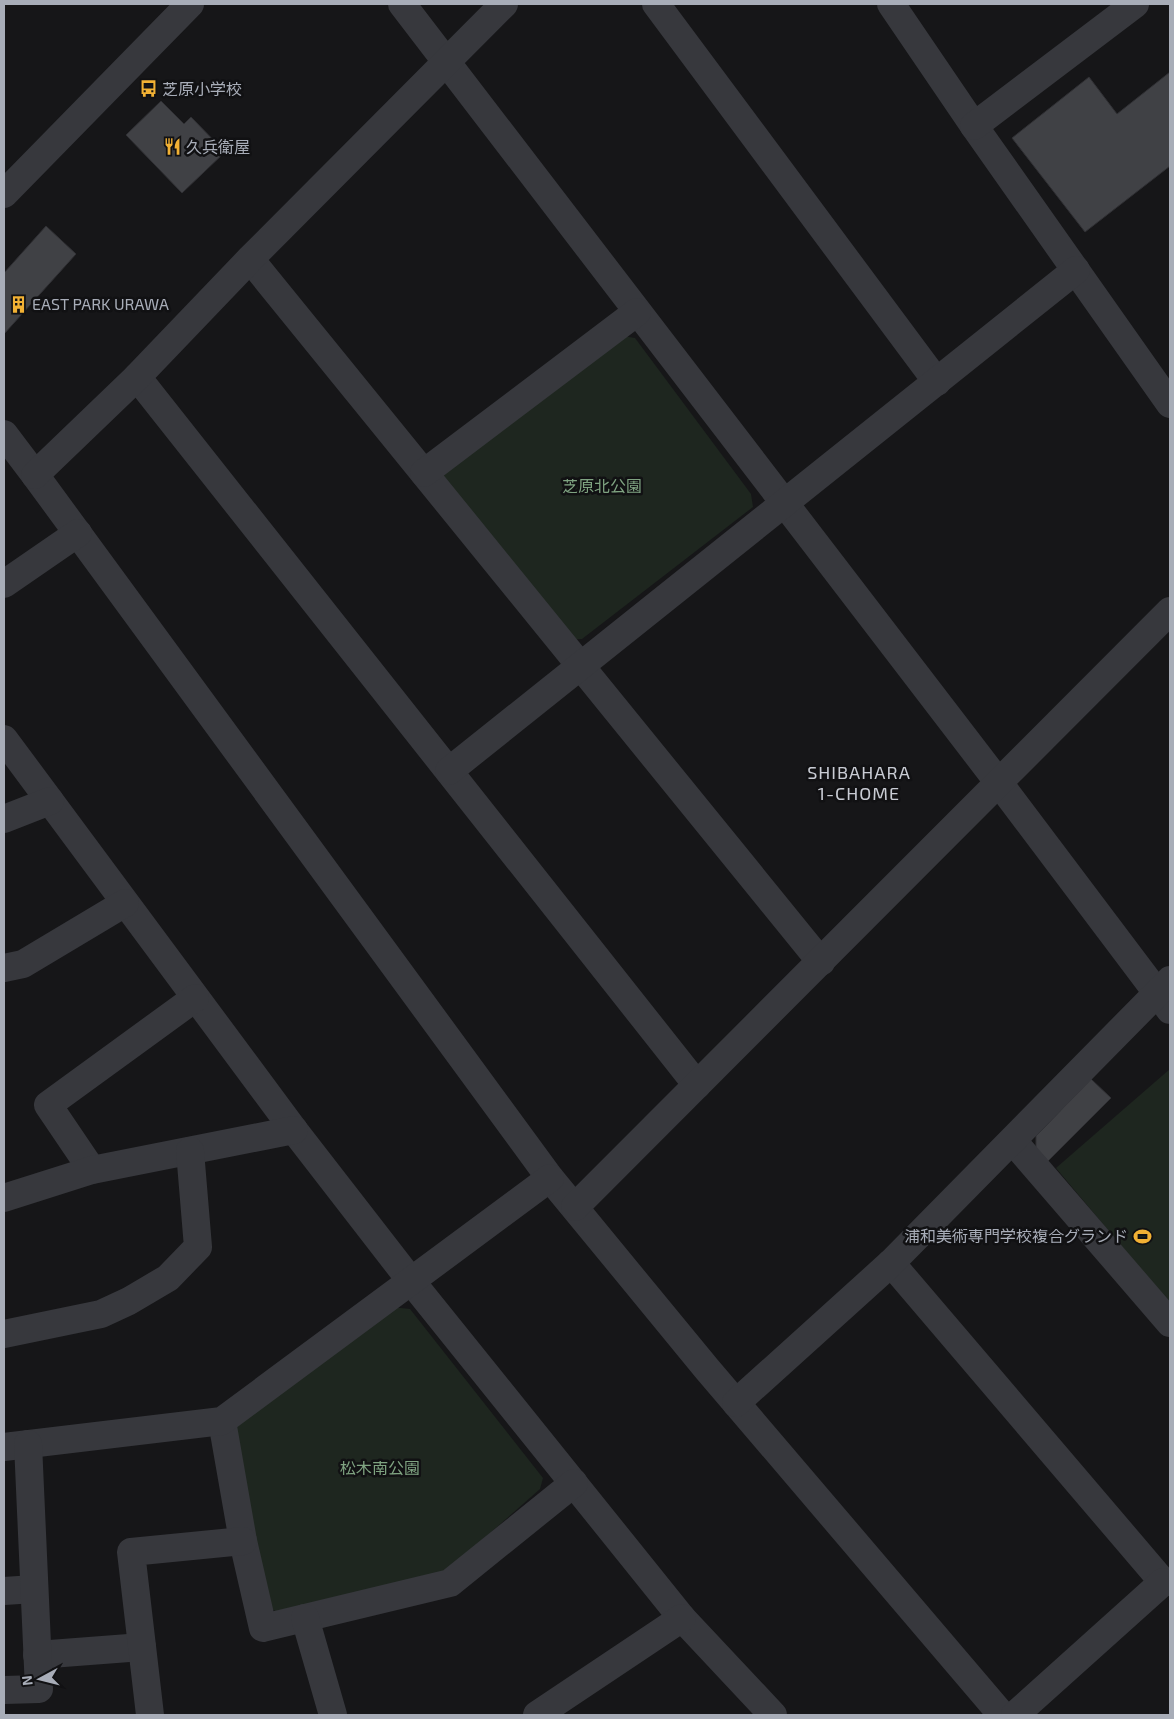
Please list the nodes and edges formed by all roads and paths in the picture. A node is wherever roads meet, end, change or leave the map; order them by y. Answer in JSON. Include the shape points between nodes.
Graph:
{"nodes":[{"id":1,"x":190,"y":4,"type":"edge"},
{"id":2,"x":402,"y":4,"type":"edge"},
{"id":3,"x":504,"y":4,"type":"edge"},
{"id":4,"x":656,"y":4,"type":"edge"},
{"id":5,"x":891,"y":4,"type":"edge"},
{"id":6,"x":1135,"y":4,"type":"edge"},
{"id":7,"x":447,"y":61,"type":"junction"},
{"id":8,"x":974,"y":126,"type":"junction"},
{"id":9,"x":4,"y":194,"type":"edge"},
{"id":10,"x":250,"y":259,"type":"junction"},
{"id":11,"x":1076,"y":270,"type":"junction"},
{"id":12,"x":637,"y":312,"type":"junction"},
{"id":13,"x":137,"y":377,"type":"junction"},
{"id":14,"x":937,"y":382,"type":"junction"},
{"id":15,"x":1170,"y":404,"type":"edge"},
{"id":16,"x":4,"y":434,"type":"edge"},
{"id":17,"x":424,"y":473,"type":"junction"},
{"id":18,"x":36,"y":475,"type":"junction"},
{"id":19,"x":784,"y":503,"type":"junction"},
{"id":20,"x":78,"y":532,"type":"junction"},
{"id":21,"x":4,"y":584,"type":"edge"},
{"id":22,"x":1170,"y":611,"type":"edge"},
{"id":23,"x":581,"y":666,"type":"junction"},
{"id":24,"x":4,"y":739,"type":"edge"},
{"id":25,"x":449,"y":771,"type":"junction"},
{"id":26,"x":999,"y":783,"type":"junction"},
{"id":27,"x":50,"y":801,"type":"junction"},
{"id":28,"x":4,"y":819,"type":"edge"},
{"id":29,"x":125,"y":903,"type":"junction"},
{"id":30,"x":821,"y":962,"type":"junction"},
{"id":31,"x":4,"y":968,"type":"edge"},
{"id":32,"x":1166,"y":994,"type":"edge"},
{"id":33,"x":195,"y":998,"type":"junction"},
{"id":34,"x":697,"y":1085,"type":"junction"},
{"id":35,"x":294,"y":1130,"type":"junction"},
{"id":36,"x":1013,"y":1141,"type":"junction"},
{"id":37,"x":190,"y":1151,"type":"junction"},
{"id":38,"x":92,"y":1170,"type":"junction"},
{"id":39,"x":550,"y":1178,"type":"junction"},
{"id":40,"x":4,"y":1198,"type":"edge"},
{"id":41,"x":575,"y":1207,"type":"junction"},
{"id":42,"x":891,"y":1263,"type":"junction"},
{"id":43,"x":411,"y":1281,"type":"junction"},
{"id":44,"x":1170,"y":1323,"type":"edge"},
{"id":45,"x":4,"y":1334,"type":"edge"},
{"id":46,"x":736,"y":1403,"type":"junction"},
{"id":47,"x":222,"y":1421,"type":"junction"},
{"id":48,"x":16,"y":1445,"type":"edge"},
{"id":49,"x":574,"y":1483,"type":"junction"},
{"id":50,"x":243,"y":1541,"type":"junction"},
{"id":51,"x":1167,"y":1582,"type":"edge"},
{"id":52,"x":34,"y":1589,"type":"junction"},
{"id":53,"x":4,"y":1592,"type":"edge"},
{"id":54,"x":305,"y":1618,"type":"junction"},
{"id":55,"x":682,"y":1618,"type":"junction"},
{"id":56,"x":142,"y":1647,"type":"junction"},
{"id":57,"x":37,"y":1655,"type":"junction"},
{"id":58,"x":4,"y":1690,"type":"edge"},
{"id":59,"x":150,"y":1715,"type":"edge"},
{"id":60,"x":333,"y":1715,"type":"edge"},
{"id":61,"x":537,"y":1715,"type":"edge"},
{"id":62,"x":773,"y":1715,"type":"edge"},
{"id":63,"x":1002,"y":1715,"type":"edge"},
{"id":64,"x":1015,"y":1715,"type":"edge"}],
"edges":[{"from":1,"to":9,"type":"street"},
{"from":2,"to":7,"type":"street"},
{"from":3,"to":7,"type":"street"},
{"from":4,"to":14,"type":"street"},
{"from":5,"to":8,"type":"street"},
{"from":6,"to":8,"type":"street"},
{"from":7,"to":10,"type":"street"},
{"from":7,"to":12,"type":"street"},
{"from":8,"to":11,"type":"street"},
{"from":10,"to":13,"type":"street"},
{"from":10,"to":17,"type":"street"},
{"from":11,"to":14,"type":"street"},
{"from":11,"to":15,"type":"street"},
{"from":12,"to":17,"type":"street"},
{"from":12,"to":19,"type":"street"},
{"from":13,"to":18,"type":"street"},
{"from":13,"to":25,"type":"street"},
{"from":14,"to":19,"type":"street"},
{"from":16,"to":18,"type":"street"},
{"from":17,"to":23,"type":"street"},
{"from":18,"to":20,"type":"street"},
{"from":19,"to":23,"type":"street"},
{"from":19,"to":26,"type":"street"},
{"from":20,"to":21,"type":"street"},
{"from":20,"to":39,"type":"street"},
{"from":22,"to":26,"type":"street"},
{"from":23,"to":25,"type":"street"},
{"from":23,"to":30,"type":"street"},
{"from":24,"to":27,"type":"street"},
{"from":25,"to":34,"type":"street"},
{"from":26,"to":30,"type":"street"},
{"from":26,"to":32,"type":"street"},
{"from":27,"to":28,"type":"street"},
{"from":27,"to":29,"type":"street"},
{"from":29,"to":31,"type":"street","via":[[23,964]]},
{"from":29,"to":33,"type":"street"},
{"from":30,"to":34,"type":"street"},
{"from":32,"to":36,"type":"street"},
{"from":33,"to":35,"type":"street"},
{"from":33,"to":38,"type":"street","via":[[48,1105]]},
{"from":34,"to":41,"type":"street"},
{"from":35,"to":37,"type":"street"},
{"from":35,"to":43,"type":"street"},
{"from":36,"to":42,"type":"street"},
{"from":36,"to":44,"type":"street"},
{"from":37,"to":38,"type":"street"},
{"from":37,"to":45,"type":"street","via":[[198,1247],[168,1278],[101,1314]]},
{"from":38,"to":40,"type":"street"},
{"from":39,"to":41,"type":"street"},
{"from":39,"to":43,"type":"street"},
{"from":41,"to":46,"type":"street"},
{"from":42,"to":46,"type":"street"},
{"from":42,"to":51,"type":"street"},
{"from":43,"to":47,"type":"street"},
{"from":43,"to":49,"type":"street"},
{"from":46,"to":63,"type":"street"},
{"from":47,"to":48,"type":"street"},
{"from":47,"to":50,"type":"street"},
{"from":48,"to":52,"type":"street"},
{"from":49,"to":54,"type":"street","via":[[450,1584]]},
{"from":49,"to":55,"type":"street"},
{"from":50,"to":54,"type":"street","via":[[263,1628]]},
{"from":50,"to":56,"type":"street","via":[[130,1552]]},
{"from":51,"to":64,"type":"street"},
{"from":52,"to":53,"type":"street"},
{"from":52,"to":57,"type":"street"},
{"from":54,"to":60,"type":"street"},
{"from":55,"to":61,"type":"street"},
{"from":55,"to":62,"type":"street"},
{"from":56,"to":57,"type":"street"},
{"from":56,"to":59,"type":"street"},
{"from":57,"to":58,"type":"street","via":[[39,1689]]}]}
